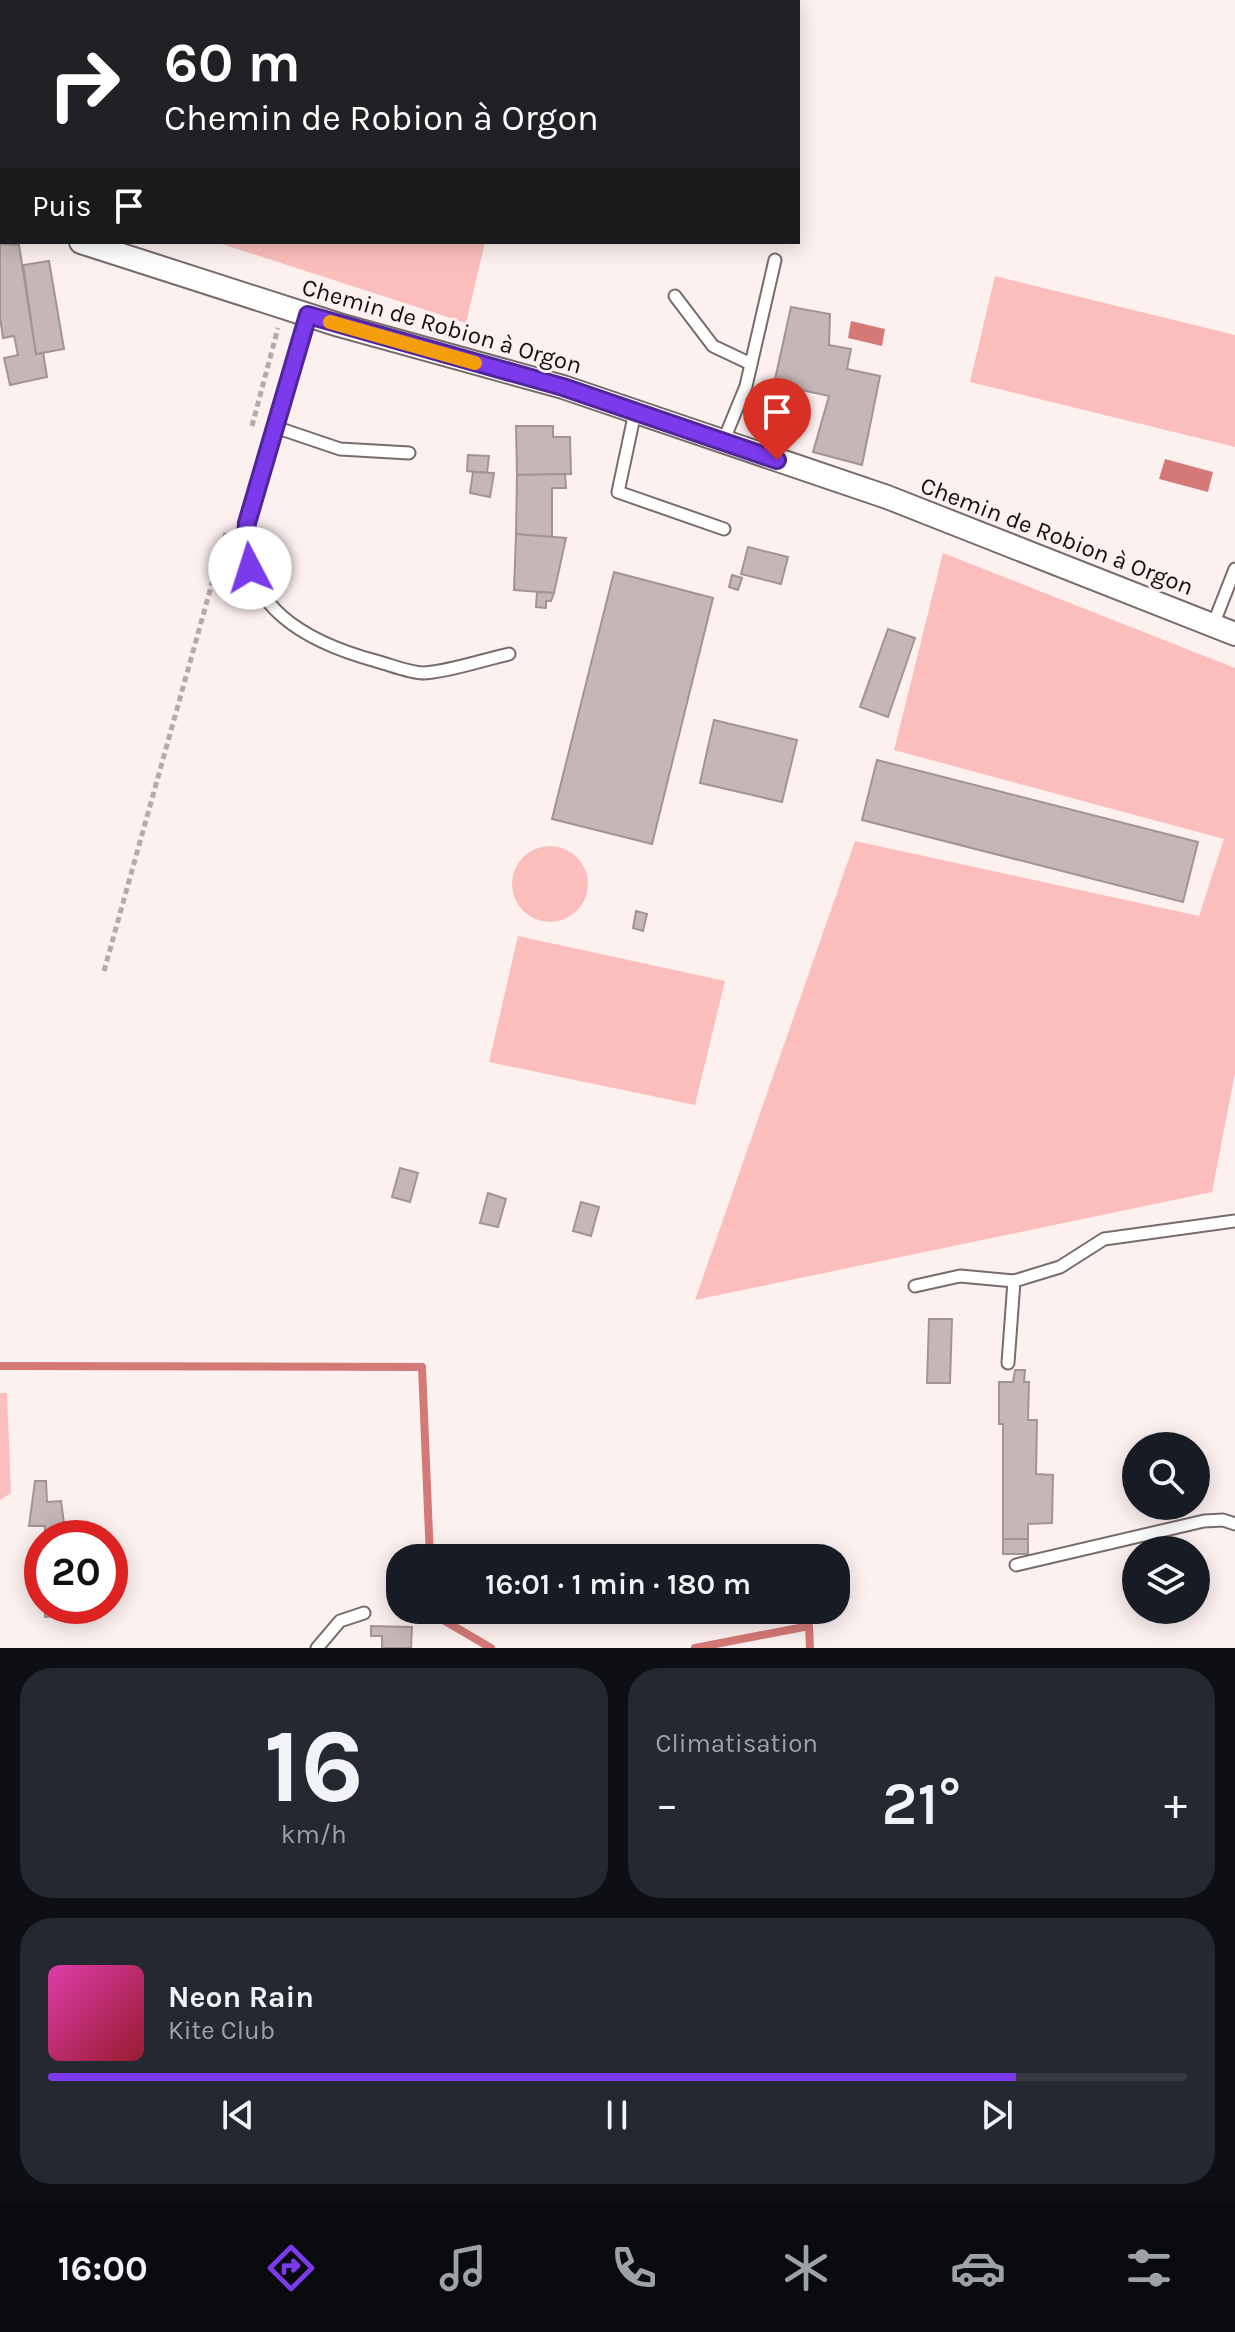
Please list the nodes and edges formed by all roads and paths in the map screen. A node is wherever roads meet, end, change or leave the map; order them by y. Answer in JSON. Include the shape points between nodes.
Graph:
{"nodes":[{"id":1,"x":87,"y":244,"type":"edge"},
{"id":2,"x":775,"y":260,"type":"dead end"},
{"id":3,"x":675,"y":296,"type":"dead end"},
{"id":4,"x":285,"y":308,"type":"junction"},
{"id":5,"x":308,"y":315,"type":"junction"},
{"id":6,"x":751,"y":364,"type":"junction"},
{"id":7,"x":635,"y":412,"type":"junction"},
{"id":8,"x":275,"y":427,"type":"junction"},
{"id":9,"x":251,"y":432,"type":"dead end"},
{"id":10,"x":723,"y":442,"type":"junction"},
{"id":11,"x":409,"y":453,"type":"dead end"},
{"id":12,"x":229,"y":521,"type":"dead end"},
{"id":13,"x":724,"y":529,"type":"dead end"},
{"id":14,"x":1235,"y":569,"type":"edge"},
{"id":15,"x":1213,"y":625,"type":"junction"},
{"id":16,"x":1235,"y":634,"type":"edge"},
{"id":17,"x":509,"y":654,"type":"dead end"},
{"id":18,"x":104,"y":971,"type":"dead end"},
{"id":19,"x":1235,"y":1221,"type":"edge"},
{"id":20,"x":1014,"y":1281,"type":"junction"},
{"id":21,"x":915,"y":1286,"type":"dead end"},
{"id":22,"x":1008,"y":1363,"type":"dead end"},
{"id":23,"x":1235,"y":1524,"type":"edge"},
{"id":24,"x":1016,"y":1565,"type":"dead end"},
{"id":25,"x":364,"y":1613,"type":"dead end"},
{"id":26,"x":317,"y":1648,"type":"edge"}],
"edges":[{"from":1,"to":4,"type":"street","name":"Chemin de Robion à Orgon"},
{"from":2,"to":6,"type":"lane"},
{"from":3,"to":6,"type":"lane","via":[[713,346]]},
{"from":4,"to":5,"type":"street","name":"Chemin de Robion à Orgon"},
{"from":4,"to":9,"type":"path"},
{"from":5,"to":7,"type":"street","name":"Chemin de Robion à Orgon"},
{"from":5,"to":8,"type":"lane"},
{"from":6,"to":10,"type":"lane"},
{"from":7,"to":10,"type":"street","name":"Chemin de Robion à Orgon"},
{"from":7,"to":13,"type":"lane","via":[[618,492]]},
{"from":8,"to":11,"type":"lane","via":[[340,449]]},
{"from":8,"to":17,"type":"lane","via":[[247,523],[245,548],[255,588],[297,630],[340,651],[423,673]]},
{"from":10,"to":15,"type":"street","name":"Chemin de Robion à Orgon","via":[[887,497]]},
{"from":12,"to":18,"type":"path"},
{"from":14,"to":15,"type":"lane"},
{"from":15,"to":16,"type":"street","name":"Chemin de Robion à Orgon"},
{"from":19,"to":20,"type":"lane","via":[[1104,1239],[1060,1267]]},
{"from":20,"to":21,"type":"lane","via":[[960,1276]]},
{"from":20,"to":22,"type":"lane"},
{"from":23,"to":24,"type":"lane","via":[[1204,1521]]},
{"from":25,"to":26,"type":"lane","via":[[340,1621]]}]}
